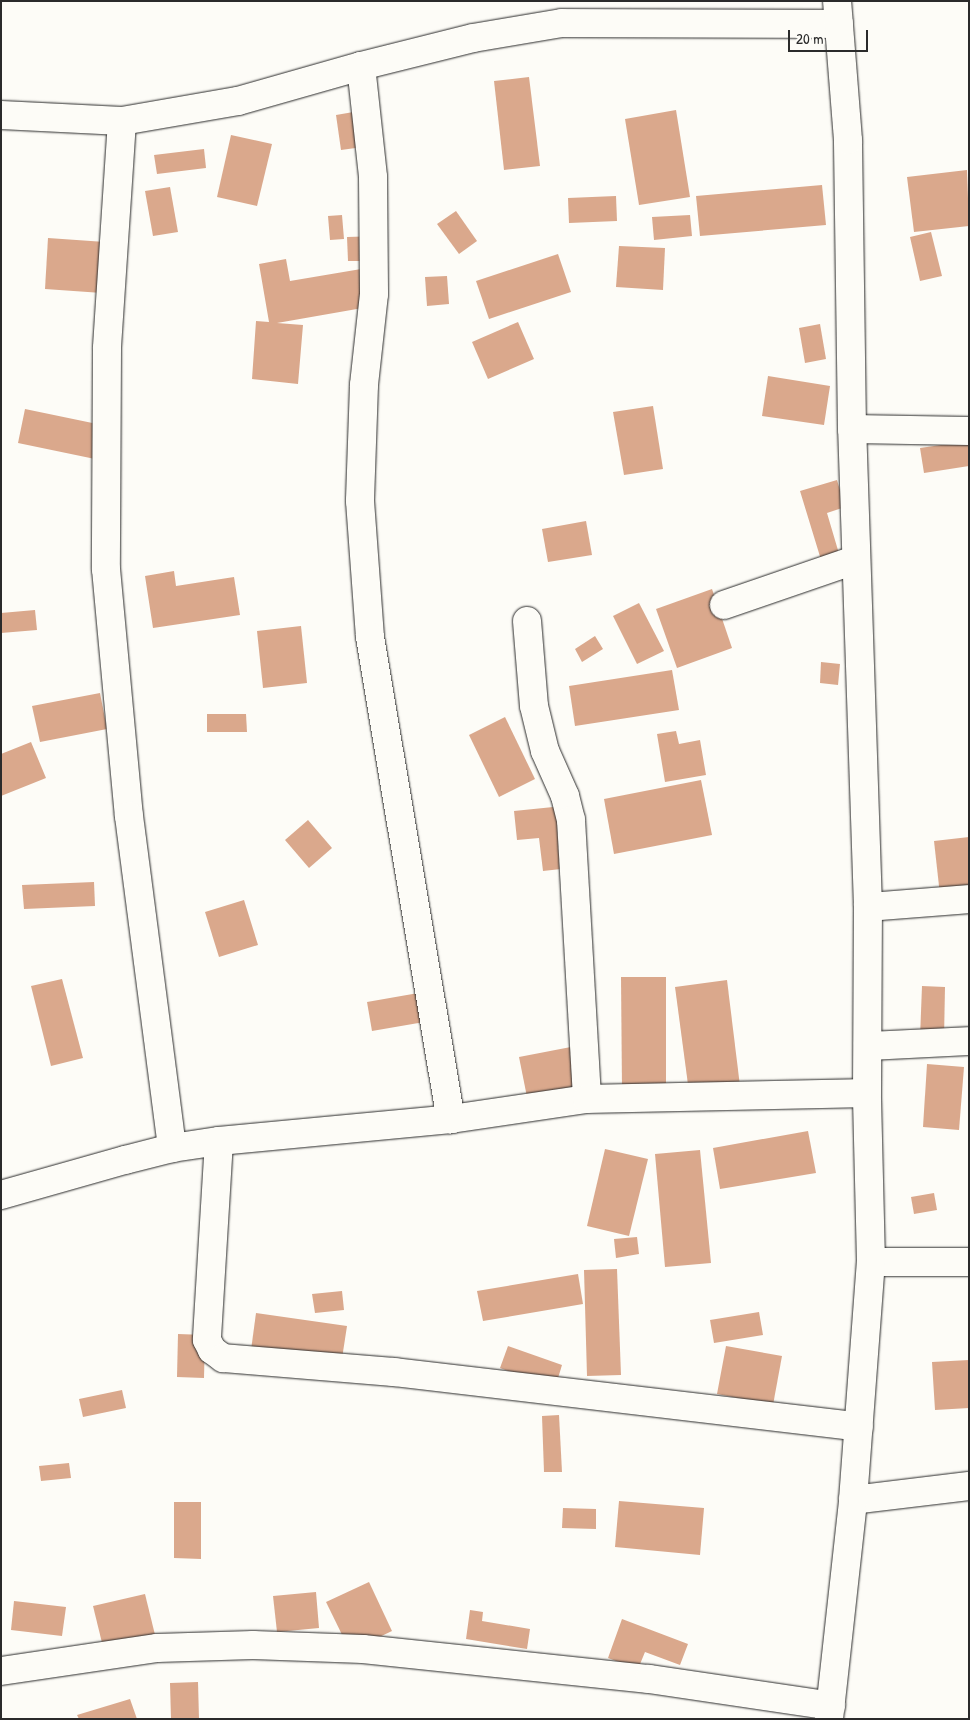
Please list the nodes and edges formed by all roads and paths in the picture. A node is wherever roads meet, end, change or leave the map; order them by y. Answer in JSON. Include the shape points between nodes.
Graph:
{"nodes":[{"id":1,"x":560,"y":12,"type":"edge"},
{"id":2,"x":838,"y":13,"type":"edge"},
{"id":3,"x":361,"y":66,"type":"junction"},
{"id":4,"x":1,"y":115,"type":"edge"},
{"id":5,"x":122,"y":121,"type":"junction"},
{"id":6,"x":852,"y":429,"type":"junction"},
{"id":7,"x":969,"y":431,"type":"edge"},
{"id":8,"x":855,"y":560,"type":"junction"},
{"id":9,"x":724,"y":605,"type":"dead end"},
{"id":10,"x":527,"y":621,"type":"dead end"},
{"id":11,"x":969,"y":899,"type":"edge"},
{"id":12,"x":868,"y":906,"type":"junction"},
{"id":13,"x":969,"y":1041,"type":"edge"},
{"id":14,"x":868,"y":1046,"type":"junction"},
{"id":15,"x":866,"y":1093,"type":"junction"},
{"id":16,"x":587,"y":1099,"type":"junction"},
{"id":17,"x":451,"y":1119,"type":"junction"},
{"id":18,"x":219,"y":1141,"type":"junction"},
{"id":19,"x":172,"y":1148,"type":"junction"},
{"id":20,"x":1,"y":1195,"type":"edge"},
{"id":21,"x":871,"y":1262,"type":"junction"},
{"id":22,"x":969,"y":1262,"type":"edge"},
{"id":23,"x":859,"y":1427,"type":"junction"},
{"id":24,"x":969,"y":1486,"type":"edge"},
{"id":25,"x":853,"y":1500,"type":"junction"},
{"id":26,"x":1,"y":1671,"type":"edge"},
{"id":27,"x":830,"y":1712,"type":"edge"}],
"edges":[{"from":1,"to":2,"type":"street"},
{"from":1,"to":3,"type":"street"},
{"from":2,"to":6,"type":"street","via":[[848,140]]},
{"from":3,"to":5,"type":"street","via":[[238,101]]},
{"from":3,"to":17,"type":"street","via":[[373,177],[374,294],[364,385],[360,501],[370,637]]},
{"from":4,"to":5,"type":"street"},
{"from":5,"to":19,"type":"street","via":[[107,349],[106,569],[129,816]]},
{"from":6,"to":7,"type":"street"},
{"from":6,"to":8,"type":"street"},
{"from":8,"to":9,"type":"street"},
{"from":8,"to":12,"type":"street"},
{"from":10,"to":16,"type":"street","via":[[534,706],[545,751],[565,796],[571,820]]},
{"from":11,"to":12,"type":"street"},
{"from":12,"to":14,"type":"street"},
{"from":13,"to":14,"type":"street"},
{"from":14,"to":15,"type":"street"},
{"from":15,"to":16,"type":"street"},
{"from":15,"to":21,"type":"street"},
{"from":16,"to":17,"type":"street"},
{"from":17,"to":18,"type":"street"},
{"from":18,"to":19,"type":"street"},
{"from":18,"to":23,"type":"street","via":[[207,1340],[212,1350],[223,1358],[394,1372]]},
{"from":19,"to":20,"type":"street"},
{"from":21,"to":22,"type":"street"},
{"from":21,"to":23,"type":"street"},
{"from":23,"to":25,"type":"street"},
{"from":24,"to":25,"type":"street"},
{"from":25,"to":27,"type":"street"},
{"from":26,"to":27,"type":"street","via":[[157,1648],[253,1645],[363,1649],[649,1678]]}]}
